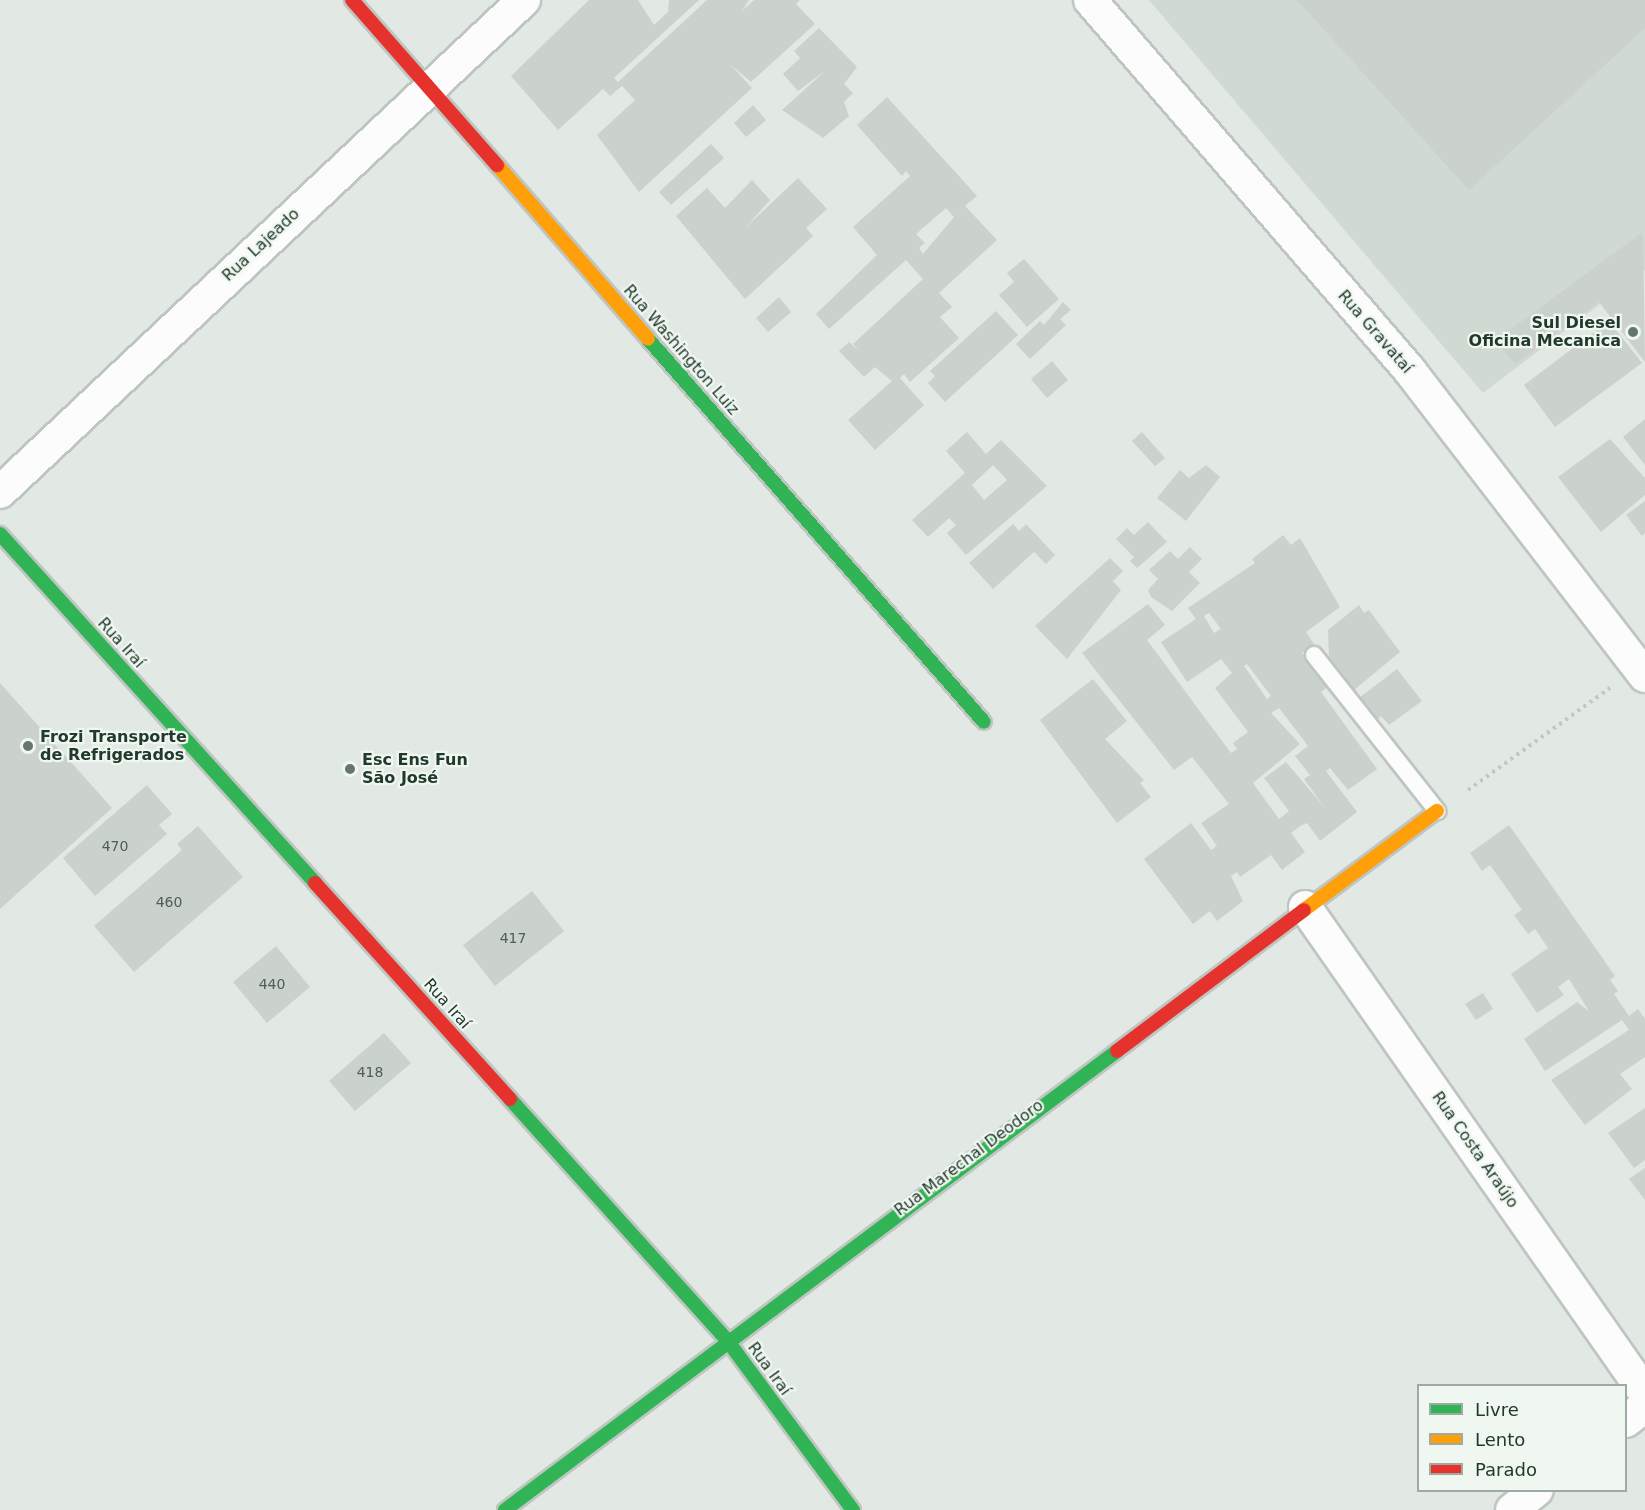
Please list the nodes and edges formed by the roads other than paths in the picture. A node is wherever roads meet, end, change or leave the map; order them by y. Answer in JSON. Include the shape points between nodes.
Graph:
{"nodes":[{"id":1,"x":352,"y":0,"type":"edge"},
{"id":2,"x":524,"y":0,"type":"edge"},
{"id":3,"x":1090,"y":0,"type":"edge"},
{"id":4,"x":429,"y":87,"type":"junction"},
{"id":5,"x":0,"y":492,"type":"edge"},
{"id":6,"x":0,"y":534,"type":"edge"},
{"id":7,"x":1314,"y":655,"type":"dead end"},
{"id":8,"x":1643,"y":668,"type":"edge"},
{"id":9,"x":984,"y":722,"type":"dead end"},
{"id":10,"x":1437,"y":811,"type":"joint"},
{"id":11,"x":1305,"y":907,"type":"junction"},
{"id":12,"x":727,"y":1340,"type":"junction"},
{"id":13,"x":1645,"y":1393,"type":"edge"},
{"id":14,"x":1645,"y":1406,"type":"edge"},
{"id":15,"x":1627,"y":1421,"type":"edge"},
{"id":16,"x":1536,"y":1492,"type":"edge"},
{"id":17,"x":505,"y":1510,"type":"edge"},
{"id":18,"x":853,"y":1510,"type":"edge"},
{"id":19,"x":1512,"y":1510,"type":"edge"}],
"edges":[{"from":1,"to":4,"type":"street","name":"Rua Washington Luiz"},
{"from":2,"to":4,"type":"street","name":"Rua Lajeado"},
{"from":3,"to":8,"type":"street","name":"Rua Gravataí","via":[[1410,372]]},
{"from":4,"to":5,"type":"street","name":"Rua Lajeado"},
{"from":4,"to":9,"type":"street","name":"Rua Washington Luiz"},
{"from":6,"to":12,"type":"street","name":"Rua Iraí"},
{"from":7,"to":10,"type":"lane"},
{"from":10,"to":11,"type":"street","name":"Rua Marechal Deodoro"},
{"from":11,"to":12,"type":"street","name":"Rua Marechal Deodoro"},
{"from":11,"to":13,"type":"street","name":"Rua Costa Araújo"},
{"from":12,"to":17,"type":"street","name":"Rua Marechal Deodoro"},
{"from":12,"to":18,"type":"street","name":"Rua Iraí"},
{"from":14,"to":15,"type":"street"},
{"from":16,"to":19,"type":"street"}]}
